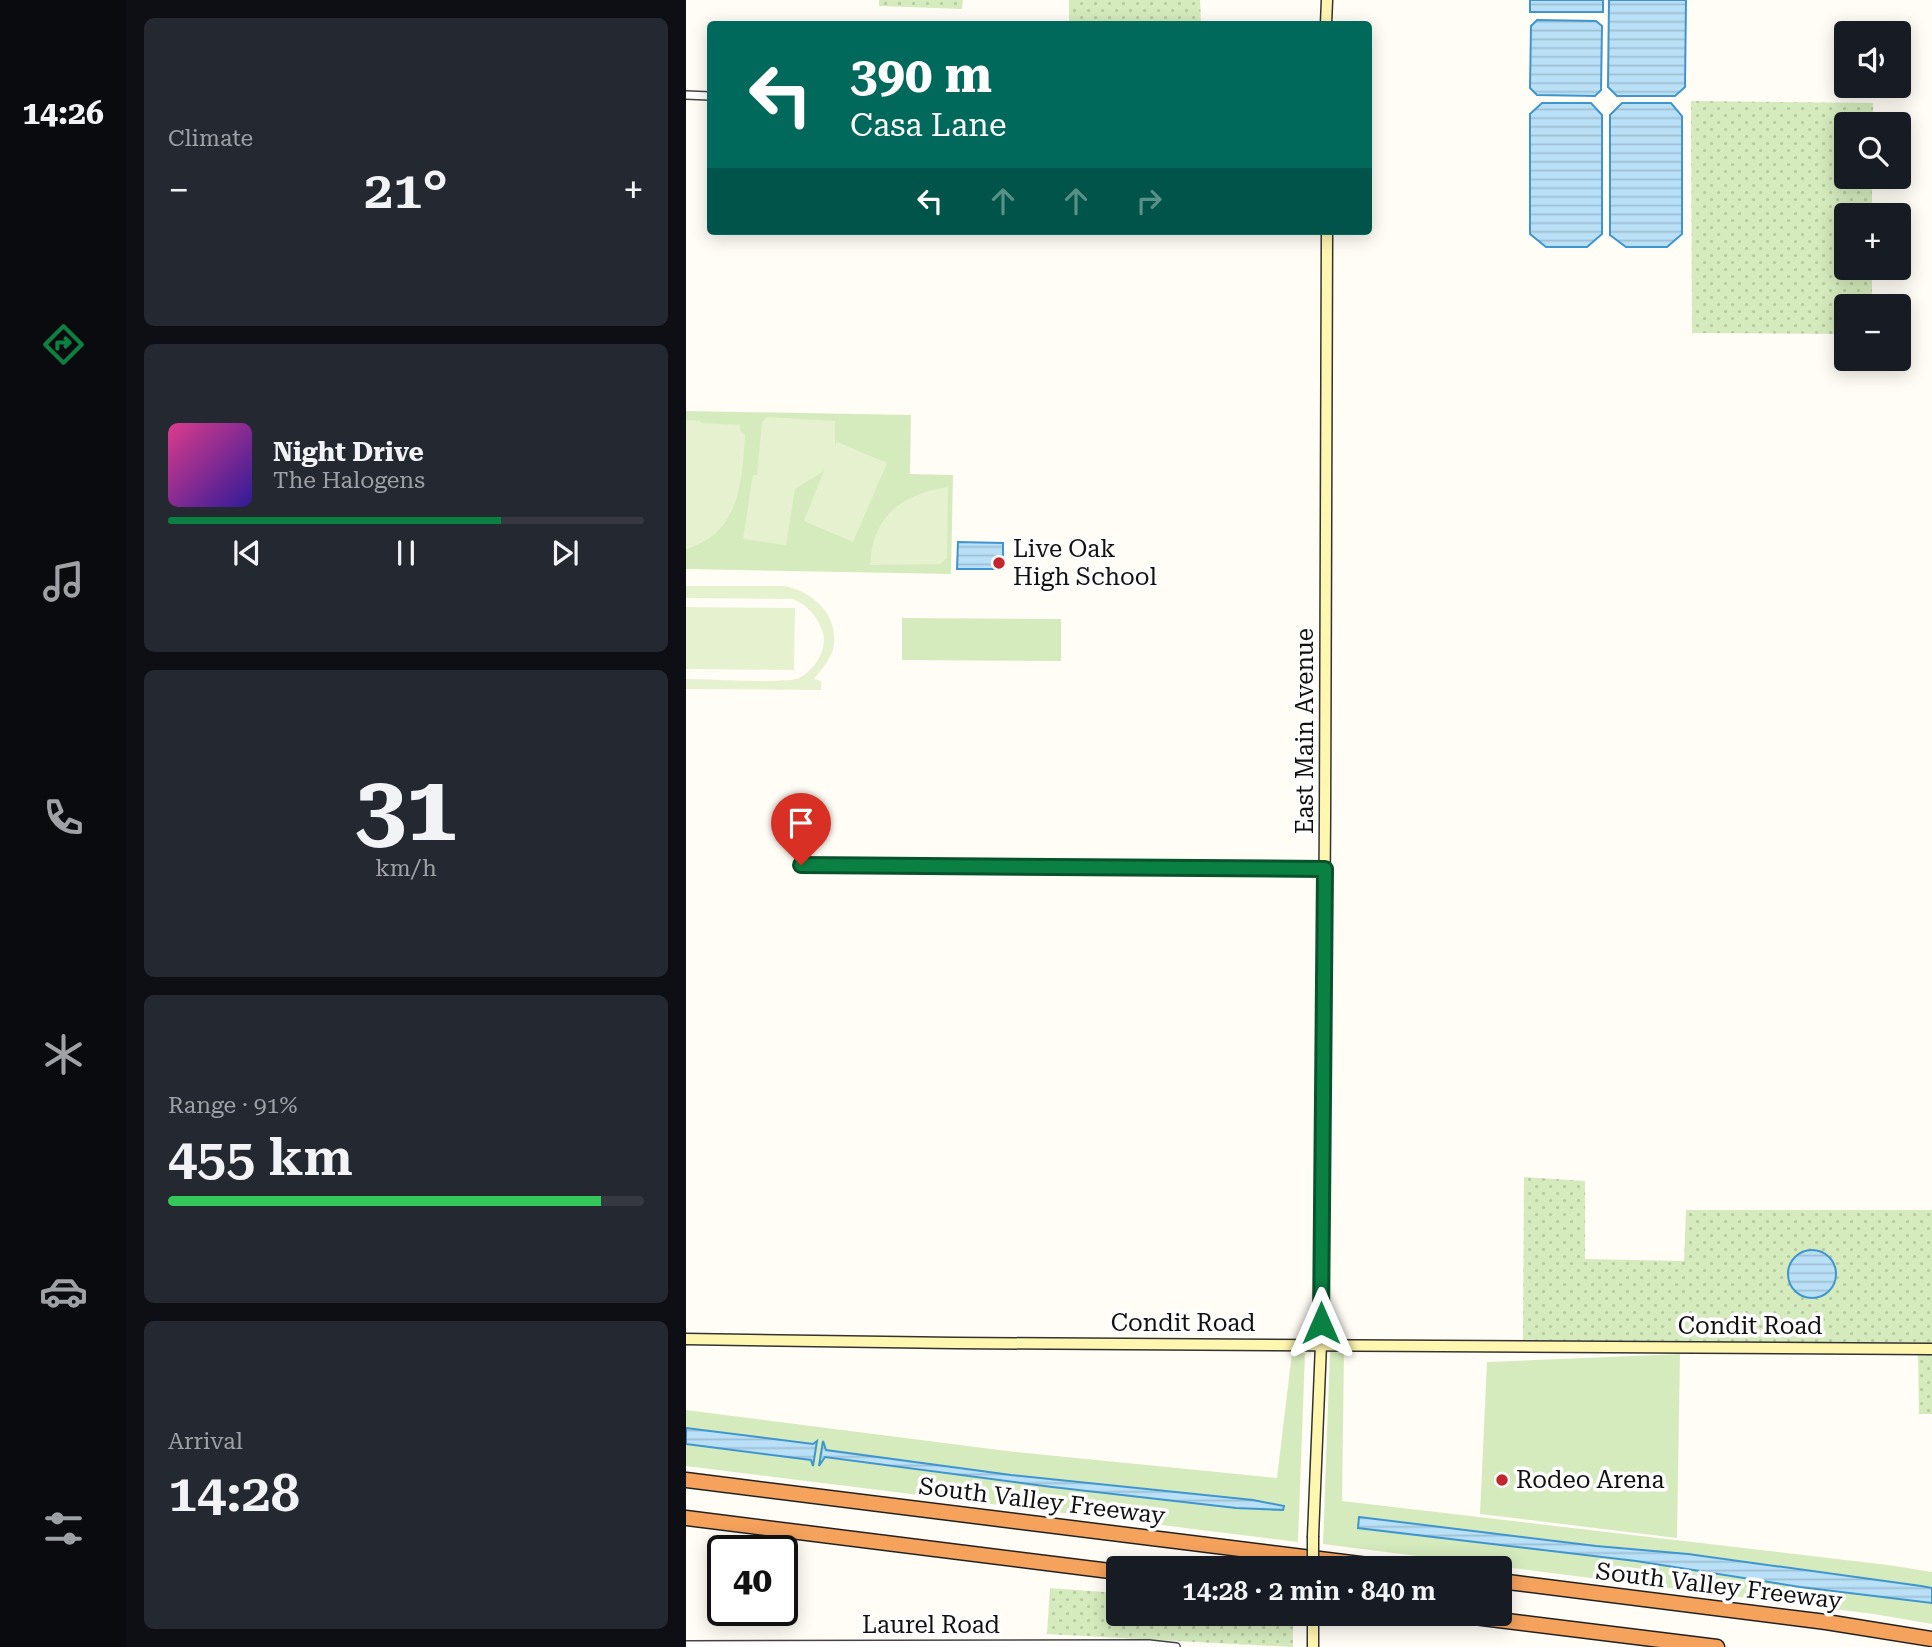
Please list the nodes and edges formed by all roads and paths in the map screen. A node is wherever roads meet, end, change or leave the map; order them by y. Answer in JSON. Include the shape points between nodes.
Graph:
{"nodes":[{"id":1,"x":1327,"y":0,"type":"edge"},
{"id":2,"x":1326,"y":21,"type":"edge"},
{"id":3,"x":686,"y":95,"type":"edge"},
{"id":4,"x":707,"y":96,"type":"edge"},
{"id":5,"x":1326,"y":235,"type":"edge"},
{"id":6,"x":801,"y":865,"type":"dead end"},
{"id":7,"x":1325,"y":869,"type":"junction"},
{"id":8,"x":686,"y":1339,"type":"edge"},
{"id":9,"x":1321,"y":1344,"type":"junction"},
{"id":10,"x":1932,"y":1349,"type":"edge"},
{"id":11,"x":686,"y":1480,"type":"edge"},
{"id":12,"x":686,"y":1518,"type":"edge"},
{"id":13,"x":1296,"y":1556,"type":"edge"},
{"id":14,"x":1313,"y":1556,"type":"edge"},
{"id":15,"x":1106,"y":1570,"type":"edge"},
{"id":16,"x":1512,"y":1583,"type":"edge"},
{"id":17,"x":1512,"y":1622,"type":"edge"},
{"id":18,"x":1313,"y":1626,"type":"edge"},
{"id":19,"x":1932,"y":1639,"type":"edge"},
{"id":20,"x":686,"y":1645,"type":"edge"},
{"id":21,"x":1176,"y":1647,"type":"edge"},
{"id":22,"x":1313,"y":1647,"type":"edge"},
{"id":23,"x":1717,"y":1647,"type":"edge"}],
"edges":[{"from":1,"to":2,"type":"street"},
{"from":3,"to":4,"type":"street"},
{"from":5,"to":7,"type":"street","name":"East Main Avenue"},
{"from":6,"to":7,"type":"street"},
{"from":7,"to":9,"type":"street","name":"East Main Avenue"},
{"from":8,"to":9,"type":"street","name":"Condit Road"},
{"from":9,"to":10,"type":"street","name":"Condit Road"},
{"from":9,"to":14,"type":"street","name":"East Main Avenue","bridge":true},
{"from":11,"to":13,"type":"highway","name":"South Valley Freeway"},
{"from":12,"to":15,"type":"highway"},
{"from":16,"to":19,"type":"highway","name":"South Valley Freeway"},
{"from":17,"to":23,"type":"highway"},
{"from":18,"to":22,"type":"street"},
{"from":20,"to":21,"type":"street","name":"Laurel Road"}]}
